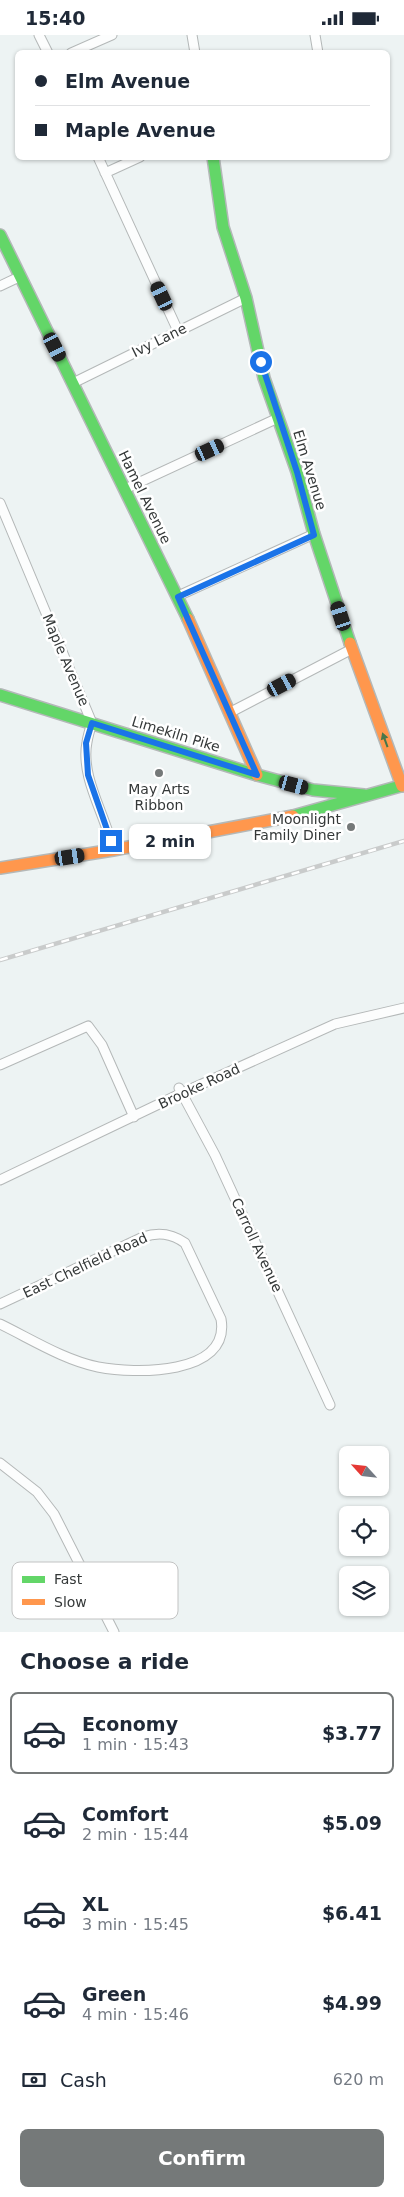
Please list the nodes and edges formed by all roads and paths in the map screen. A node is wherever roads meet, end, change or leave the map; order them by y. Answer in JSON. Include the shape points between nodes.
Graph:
{"nodes":[{"id":1,"x":39,"y":35,"type":"edge"},
{"id":2,"x":112,"y":35,"type":"edge"},
{"id":3,"x":192,"y":35,"type":"edge"},
{"id":4,"x":315,"y":35,"type":"edge"},
{"id":5,"x":46,"y":50,"type":"edge"},
{"id":6,"x":78,"y":50,"type":"edge"},
{"id":7,"x":194,"y":50,"type":"edge"},
{"id":8,"x":318,"y":50,"type":"edge"},
{"id":9,"x":99,"y":160,"type":"edge"},
{"id":10,"x":133,"y":160,"type":"edge"},
{"id":11,"x":213,"y":160,"type":"edge"},
{"id":12,"x":105,"y":173,"type":"junction"},
{"id":13,"x":0,"y":235,"type":"edge"},
{"id":14,"x":20,"y":277,"type":"junction"},
{"id":15,"x":0,"y":286,"type":"edge"},
{"id":16,"x":246,"y":298,"type":"junction"},
{"id":17,"x":178,"y":331,"type":"junction"},
{"id":18,"x":73,"y":383,"type":"junction"},
{"id":19,"x":278,"y":418,"type":"junction"},
{"id":20,"x":125,"y":489,"type":"junction"},
{"id":21,"x":0,"y":503,"type":"edge"},
{"id":22,"x":314,"y":535,"type":"junction"},
{"id":23,"x":178,"y":597,"type":"junction"},
{"id":24,"x":352,"y":649,"type":"junction"},
{"id":25,"x":0,"y":695,"type":"edge"},
{"id":26,"x":229,"y":713,"type":"junction"},
{"id":27,"x":92,"y":723,"type":"junction"},
{"id":28,"x":257,"y":775,"type":"junction"},
{"id":29,"x":403,"y":786,"type":"edge"},
{"id":30,"x":370,"y":796,"type":"junction"},
{"id":31,"x":112,"y":850,"type":"junction"},
{"id":32,"x":0,"y":868,"type":"edge"},
{"id":33,"x":404,"y":1008,"type":"edge"},
{"id":34,"x":0,"y":1065,"type":"edge"},
{"id":35,"x":180,"y":1090,"type":"junction"},
{"id":36,"x":134,"y":1117,"type":"junction"},
{"id":37,"x":0,"y":1180,"type":"edge"},
{"id":38,"x":0,"y":1304,"type":"edge"},
{"id":39,"x":0,"y":1324,"type":"edge"},
{"id":40,"x":330,"y":1405,"type":"dead end"},
{"id":41,"x":0,"y":1463,"type":"edge"},
{"id":42,"x":78,"y":1562,"type":"edge"},
{"id":43,"x":107,"y":1619,"type":"edge"},
{"id":44,"x":114,"y":1632,"type":"edge"}],
"edges":[{"from":1,"to":5,"type":"street"},
{"from":2,"to":6,"type":"street"},
{"from":3,"to":7,"type":"street"},
{"from":4,"to":8,"type":"street"},
{"from":9,"to":12,"type":"street"},
{"from":10,"to":12,"type":"street"},
{"from":11,"to":16,"type":"street","name":"Elm Avenue","via":[[223,227]]},
{"from":12,"to":17,"type":"street"},
{"from":13,"to":14,"type":"street","name":"Hamel Avenue"},
{"from":14,"to":15,"type":"street"},
{"from":14,"to":18,"type":"street","name":"Hamel Avenue"},
{"from":16,"to":17,"type":"street","name":"Ivy Lane"},
{"from":16,"to":19,"type":"street","name":"Elm Avenue","via":[[264,378]]},
{"from":17,"to":18,"type":"street","name":"Ivy Lane"},
{"from":18,"to":20,"type":"street","name":"Hamel Avenue"},
{"from":19,"to":20,"type":"street"},
{"from":19,"to":22,"type":"street","name":"Elm Avenue"},
{"from":20,"to":23,"type":"street","name":"Hamel Avenue"},
{"from":21,"to":27,"type":"street","name":"Maple Avenue"},
{"from":22,"to":23,"type":"street"},
{"from":22,"to":24,"type":"street","name":"Elm Avenue"},
{"from":23,"to":26,"type":"street","name":"Hamel Avenue"},
{"from":24,"to":26,"type":"street"},
{"from":29,"to":24,"type":"street","name":"Elm Avenue","one_way":true},
{"from":25,"to":27,"type":"street","name":"Limekiln Pike"},
{"from":26,"to":28,"type":"street","name":"Hamel Avenue"},
{"from":27,"to":28,"type":"street","name":"Limekiln Pike"},
{"from":27,"to":31,"type":"street","name":"Maple Avenue","via":[[86,743],[88,775],[109,832]]},
{"from":28,"to":30,"type":"street","name":"Limekiln Pike","via":[[312,790]]},
{"from":29,"to":30,"type":"street","name":"Limekiln Pike"},
{"from":30,"to":31,"type":"street","via":[[308,813]]},
{"from":31,"to":32,"type":"street"},
{"from":33,"to":35,"type":"street","name":"Brooke Road","via":[[335,1024]]},
{"from":34,"to":36,"type":"street","via":[[88,1026],[102,1045]]},
{"from":35,"to":36,"type":"street","name":"Brooke Road"},
{"from":35,"to":40,"type":"street","name":"Carroll Avenue","via":[[215,1155]]},
{"from":36,"to":37,"type":"street","name":"Brooke Road"},
{"from":38,"to":39,"type":"street","name":"East Chelfield Road","via":[[143,1237],[154,1233],[166,1234],[185,1243],[221,1319],[222,1329],[216,1348],[210,1354],[195,1361],[138,1370],[99,1367],[76,1360]]},
{"from":41,"to":42,"type":"street","via":[[37,1492],[54,1514]]},
{"from":43,"to":44,"type":"street"}]}
